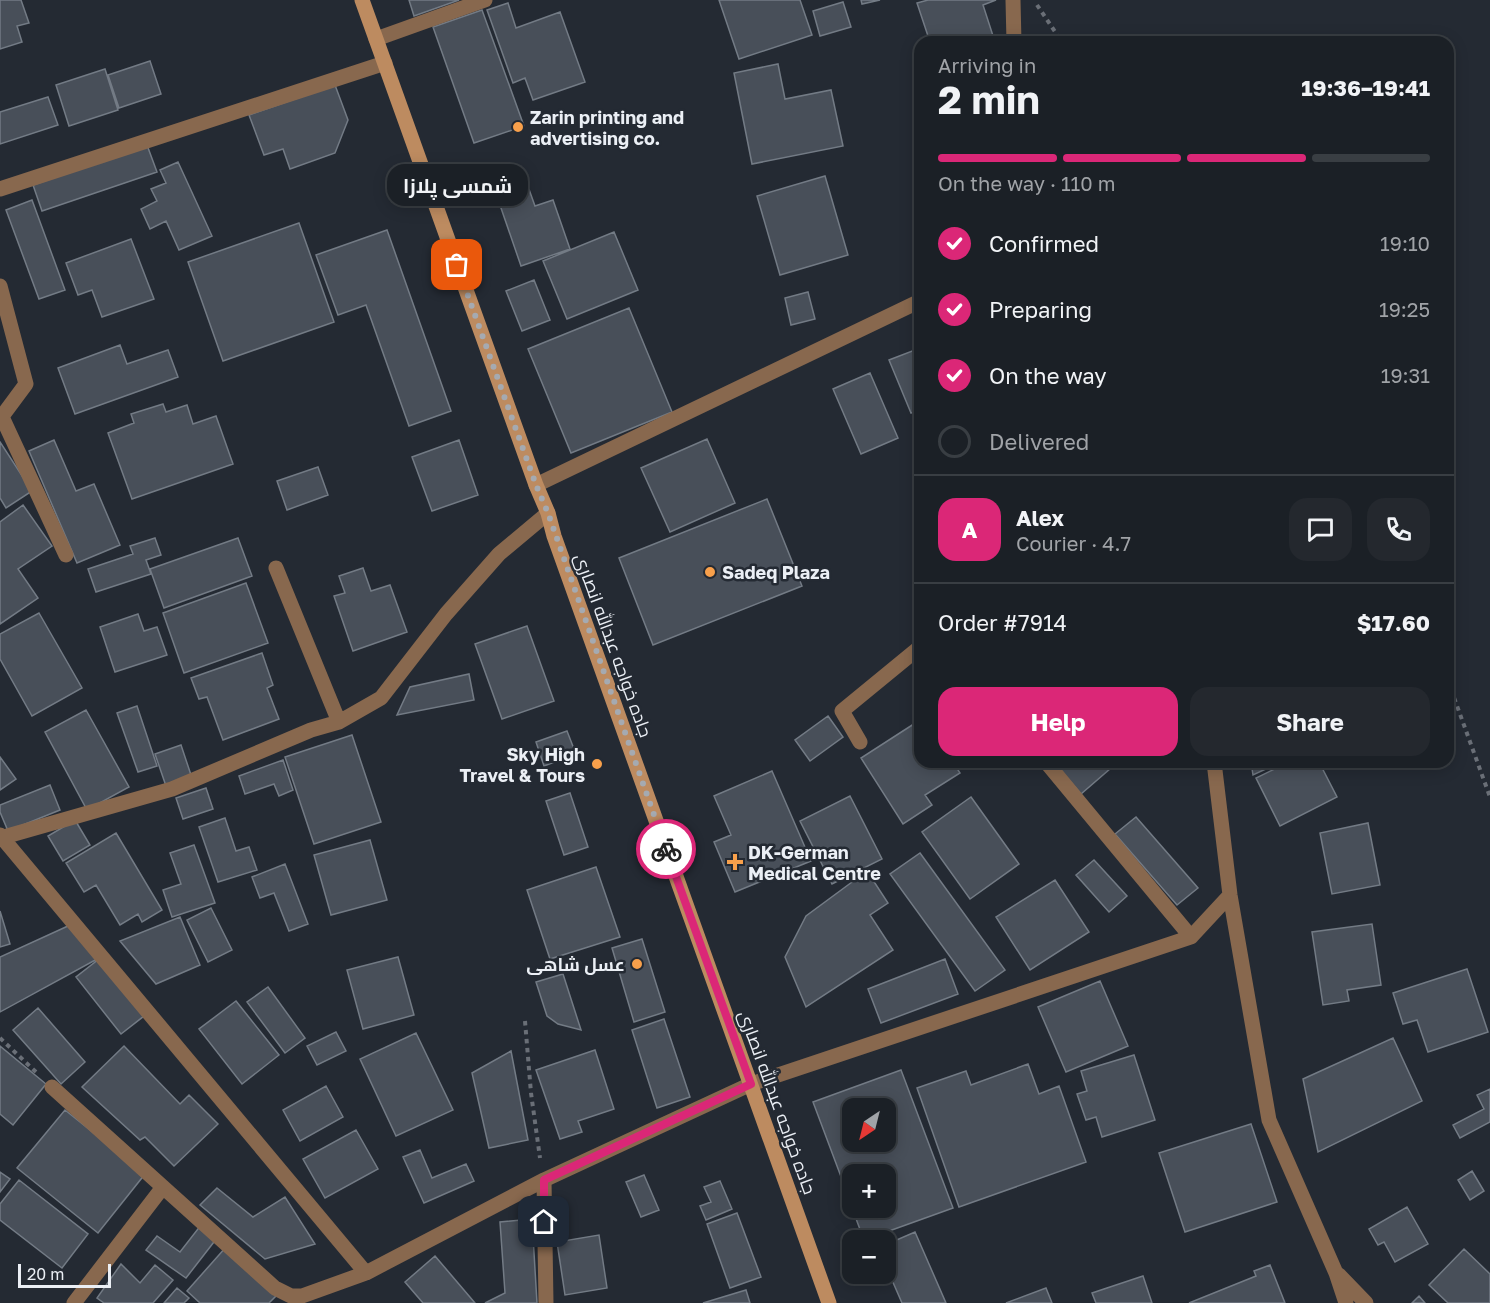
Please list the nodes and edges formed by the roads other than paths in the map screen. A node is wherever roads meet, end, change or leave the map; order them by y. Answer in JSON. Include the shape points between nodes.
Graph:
{"nodes":[{"id":1,"x":362,"y":0,"type":"edge"},
{"id":2,"x":485,"y":0,"type":"edge"},
{"id":3,"x":1013,"y":0,"type":"edge"},
{"id":4,"x":1014,"y":36,"type":"edge"},
{"id":5,"x":376,"y":39,"type":"junction"},
{"id":6,"x":385,"y":63,"type":"junction"},
{"id":7,"x":0,"y":189,"type":"edge"},
{"id":8,"x":0,"y":286,"type":"edge"},
{"id":9,"x":914,"y":304,"type":"edge"},
{"id":10,"x":1,"y":418,"type":"edge"},
{"id":11,"x":536,"y":485,"type":"junction"},
{"id":12,"x":548,"y":513,"type":"junction"},
{"id":13,"x":66,"y":555,"type":"dead end"},
{"id":14,"x":276,"y":568,"type":"dead end"},
{"id":15,"x":914,"y":652,"type":"edge"},
{"id":16,"x":339,"y":722,"type":"junction"},
{"id":17,"x":860,"y":742,"type":"dead end"},
{"id":18,"x":1051,"y":768,"type":"edge"},
{"id":19,"x":1215,"y":768,"type":"edge"},
{"id":20,"x":1,"y":837,"type":"edge"},
{"id":21,"x":1230,"y":895,"type":"junction"},
{"id":22,"x":1191,"y":937,"type":"junction"},
{"id":23,"x":751,"y":1084,"type":"junction"},
{"id":24,"x":52,"y":1087,"type":"road end"},
{"id":25,"x":544,"y":1180,"type":"junction"},
{"id":26,"x":164,"y":1187,"type":"junction"},
{"id":27,"x":366,"y":1273,"type":"junction"},
{"id":28,"x":1336,"y":1273,"type":"junction"},
{"id":29,"x":293,"y":1300,"type":"edge"},
{"id":30,"x":74,"y":1303,"type":"edge"},
{"id":31,"x":546,"y":1303,"type":"edge"},
{"id":32,"x":829,"y":1303,"type":"edge"},
{"id":33,"x":1346,"y":1303,"type":"edge"},
{"id":34,"x":1366,"y":1303,"type":"edge"}],
"edges":[{"from":1,"to":5,"type":"main road","name":"جاده خواجه عبدالله انصاری"},
{"from":2,"to":5,"type":"street"},
{"from":3,"to":4,"type":"street"},
{"from":5,"to":6,"type":"main road","name":"جاده خواجه عبدالله انصاری"},
{"from":6,"to":7,"type":"street"},
{"from":6,"to":11,"type":"main road","name":"جاده خواجه عبدالله انصاری"},
{"from":8,"to":10,"type":"street","via":[[26,384]]},
{"from":9,"to":11,"type":"street"},
{"from":10,"to":13,"type":"street"},
{"from":11,"to":12,"type":"main road","name":"جاده خواجه عبدالله انصاری"},
{"from":12,"to":16,"type":"street","via":[[499,555],[446,614],[381,698]]},
{"from":12,"to":23,"type":"main road","name":"جاده خواجه عبدالله انصاری"},
{"from":14,"to":16,"type":"street"},
{"from":15,"to":17,"type":"street","via":[[842,711]]},
{"from":16,"to":20,"type":"street","via":[[311,730],[172,789]]},
{"from":18,"to":22,"type":"street"},
{"from":19,"to":21,"type":"street"},
{"from":20,"to":27,"type":"street"},
{"from":21,"to":22,"type":"street"},
{"from":21,"to":28,"type":"street","via":[[1269,1120]]},
{"from":22,"to":23,"type":"street"},
{"from":23,"to":25,"type":"street"},
{"from":23,"to":32,"type":"main road","name":"جاده خواجه عبدالله انصاری"},
{"from":24,"to":26,"type":"street"},
{"from":25,"to":27,"type":"street"},
{"from":25,"to":31,"type":"street"},
{"from":26,"to":29,"type":"street"},
{"from":26,"to":30,"type":"street"},
{"from":27,"to":29,"type":"street"},
{"from":28,"to":33,"type":"street"},
{"from":28,"to":34,"type":"street"}]}
